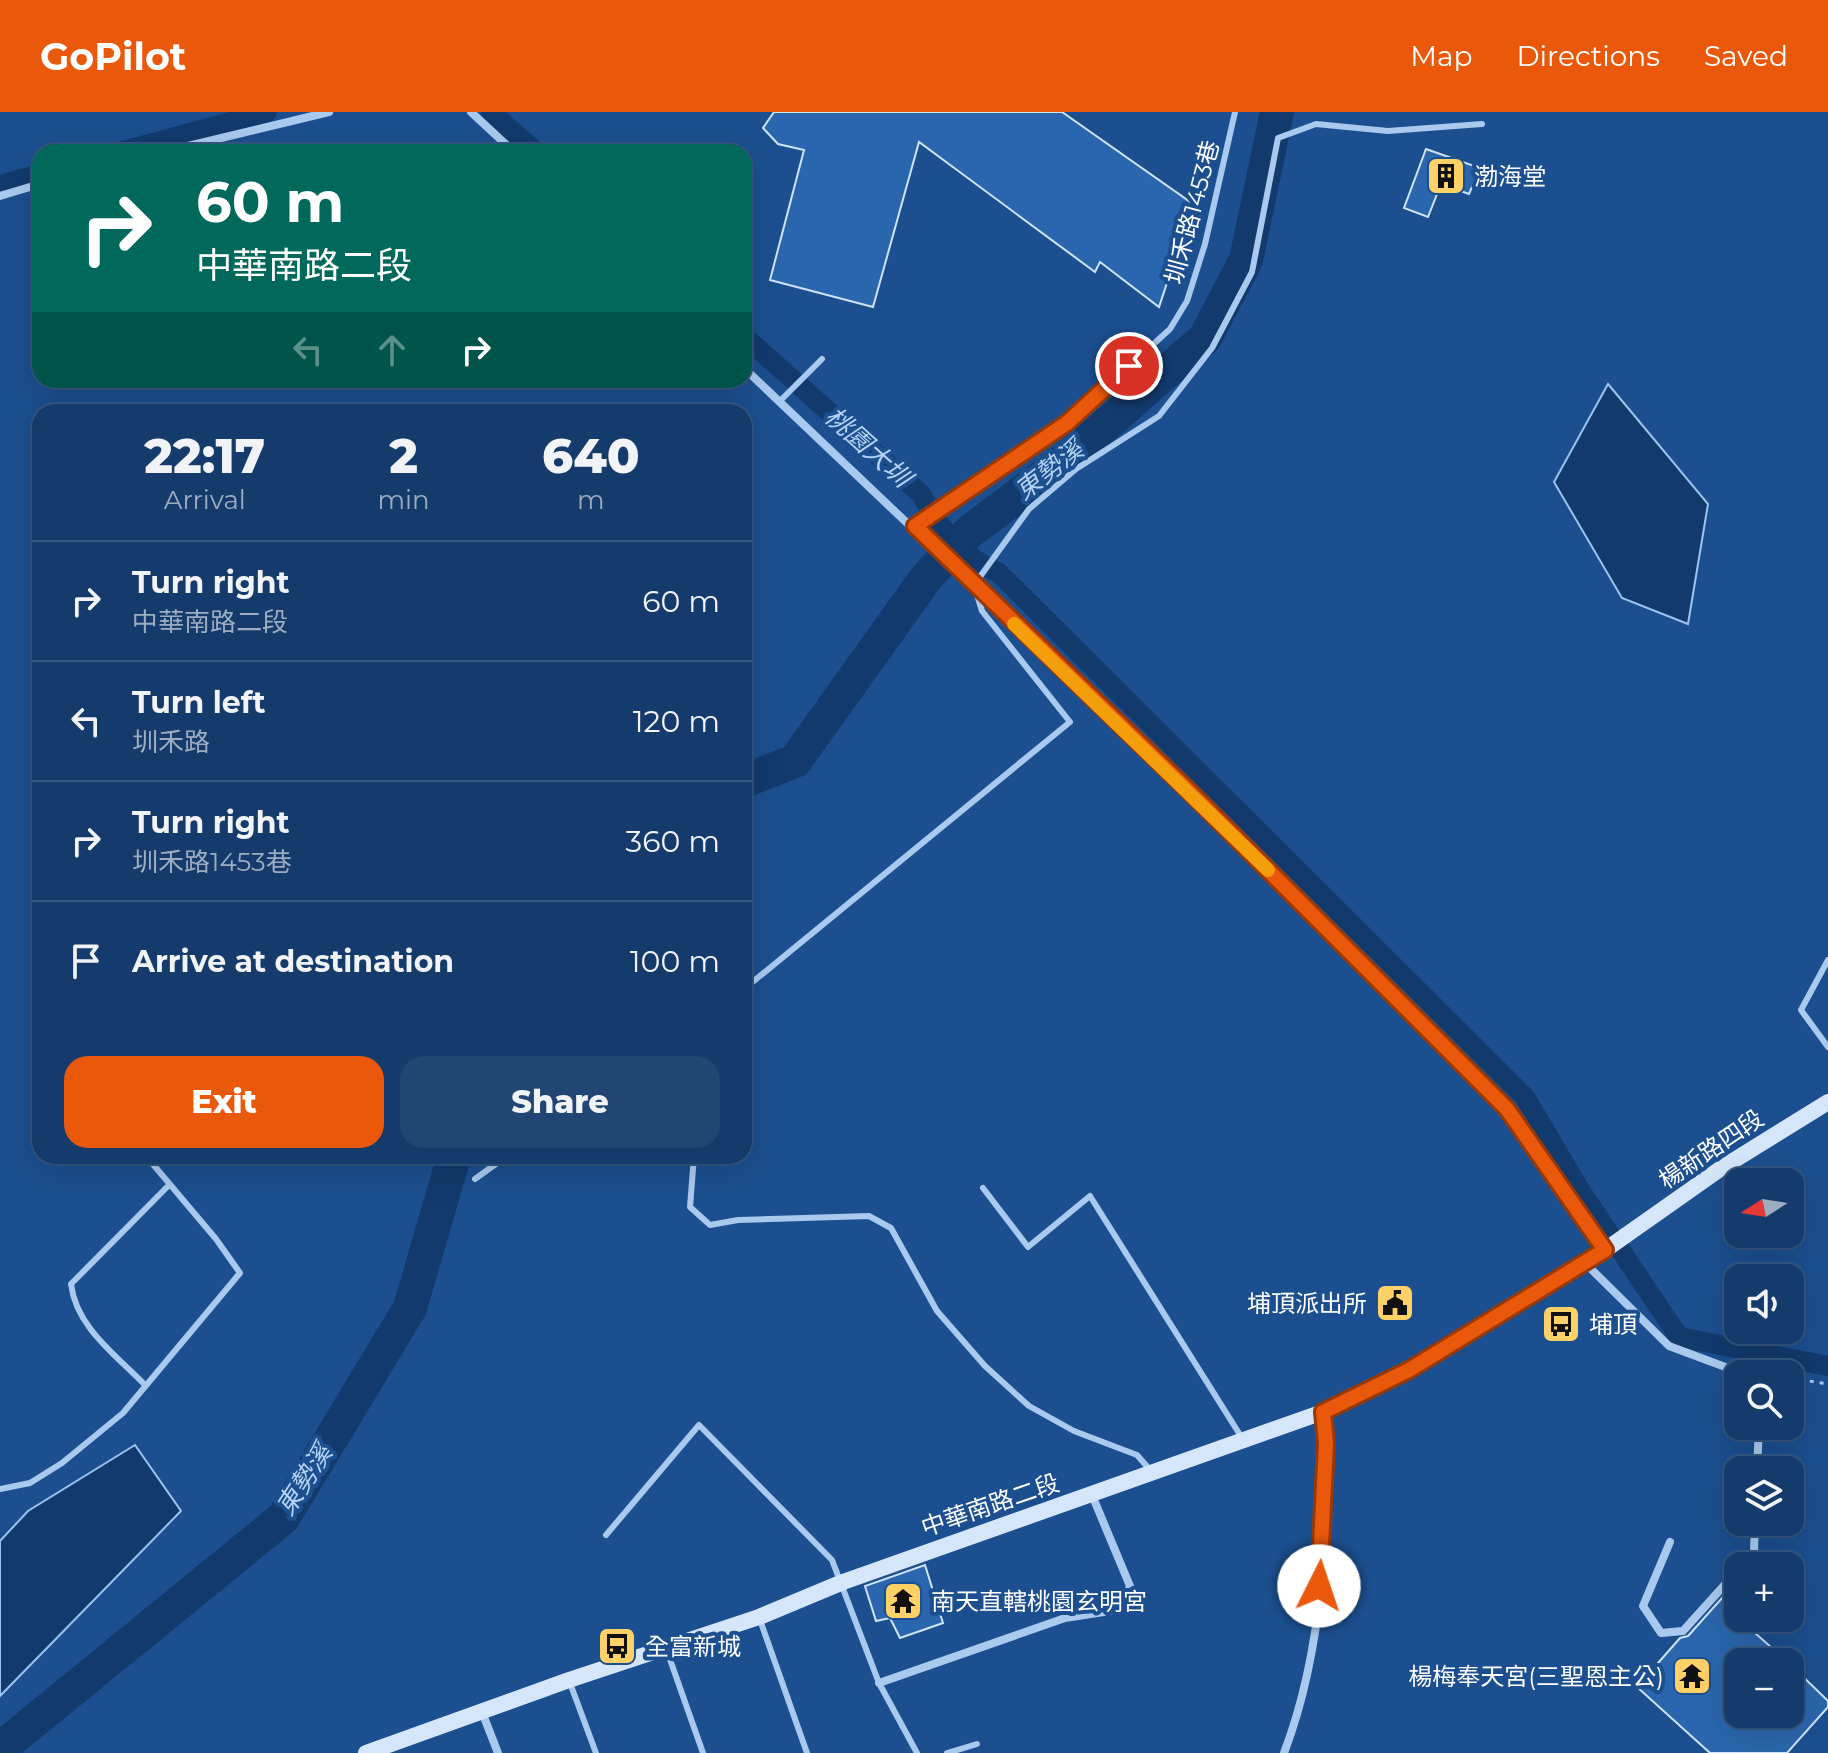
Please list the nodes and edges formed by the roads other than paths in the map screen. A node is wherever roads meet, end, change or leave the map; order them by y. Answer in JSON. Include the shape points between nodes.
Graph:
{"nodes":[{"id":1,"x":329,"y":112,"type":"edge"},
{"id":2,"x":471,"y":112,"type":"edge"},
{"id":3,"x":1235,"y":112,"type":"edge"},
{"id":4,"x":1482,"y":124,"type":"dead end"},
{"id":5,"x":196,"y":144,"type":"edge"},
{"id":6,"x":505,"y":144,"type":"edge"},
{"id":7,"x":32,"y":186,"type":"edge"},
{"id":8,"x":0,"y":196,"type":"edge"},
{"id":9,"x":822,"y":359,"type":"dead end"},
{"id":10,"x":752,"y":375,"type":"edge"},
{"id":11,"x":780,"y":401,"type":"junction"},
{"id":12,"x":918,"y":524,"type":"junction"},
{"id":13,"x":971,"y":582,"type":"junction"},
{"id":14,"x":1828,"y":960,"type":"edge"},
{"id":15,"x":752,"y":982,"type":"edge"},
{"id":16,"x":1828,"y":1047,"type":"edge"},
{"id":17,"x":1828,"y":1102,"type":"edge"},
{"id":18,"x":152,"y":1164,"type":"edge"},
{"id":19,"x":496,"y":1164,"type":"edge"},
{"id":20,"x":693,"y":1164,"type":"edge"},
{"id":21,"x":475,"y":1179,"type":"dead end"},
{"id":22,"x":169,"y":1185,"type":"junction"},
{"id":23,"x":983,"y":1188,"type":"dead end"},
{"id":24,"x":1605,"y":1250,"type":"junction"},
{"id":25,"x":1584,"y":1262,"type":"junction"},
{"id":26,"x":1724,"y":1367,"type":"edge"},
{"id":27,"x":145,"y":1385,"type":"junction"},
{"id":28,"x":1323,"y":1412,"type":"junction"},
{"id":29,"x":1244,"y":1441,"type":"junction"},
{"id":30,"x":1153,"y":1473,"type":"junction"},
{"id":31,"x":0,"y":1489,"type":"edge"},
{"id":32,"x":1092,"y":1495,"type":"junction"},
{"id":33,"x":606,"y":1535,"type":"dead end"},
{"id":34,"x":1670,"y":1542,"type":"dead end"},
{"id":35,"x":843,"y":1582,"type":"junction"},
{"id":36,"x":1724,"y":1586,"type":"edge"},
{"id":37,"x":759,"y":1617,"type":"junction"},
{"id":38,"x":666,"y":1646,"type":"junction"},
{"id":39,"x":569,"y":1680,"type":"junction"},
{"id":40,"x":879,"y":1683,"type":"junction"},
{"id":41,"x":482,"y":1712,"type":"junction"},
{"id":42,"x":977,"y":1744,"type":"dead end"},
{"id":43,"x":390,"y":1749,"type":"edge"},
{"id":44,"x":366,"y":1753,"type":"edge"},
{"id":45,"x":498,"y":1753,"type":"edge"},
{"id":46,"x":596,"y":1753,"type":"edge"},
{"id":47,"x":703,"y":1753,"type":"edge"},
{"id":48,"x":807,"y":1753,"type":"edge"},
{"id":49,"x":917,"y":1753,"type":"edge"},
{"id":50,"x":947,"y":1753,"type":"edge"},
{"id":51,"x":1284,"y":1753,"type":"edge"}],
"edges":[{"from":1,"to":5,"type":"street"},
{"from":2,"to":6,"type":"street"},
{"from":3,"to":12,"type":"lane","name":"圳禾路1453巷","via":[[1205,244],[1187,301],[1170,329],[1067,423]]},
{"from":4,"to":13,"type":"lane","via":[[1388,131],[1316,124],[1278,138],[1252,272],[1212,348],[1159,416],[1064,479],[1029,509]]},
{"from":7,"to":8,"type":"street"},
{"from":9,"to":11,"type":"lane"},
{"from":10,"to":11,"type":"street"},
{"from":11,"to":12,"type":"street"},
{"from":12,"to":13,"type":"street"},
{"from":13,"to":15,"type":"lane","via":[[982,611],[1070,722]]},
{"from":13,"to":24,"type":"street","via":[[1507,1109]]},
{"from":14,"to":16,"type":"lane","via":[[1801,1010]]},
{"from":17,"to":24,"type":"main road","name":"楊新路四段"},
{"from":18,"to":22,"type":"lane"},
{"from":19,"to":21,"type":"lane"},
{"from":20,"to":30,"type":"lane","via":[[690,1207],[710,1225],[869,1216],[891,1228],[937,1311],[985,1366],[1029,1406],[1074,1431],[1137,1455]]},
{"from":22,"to":27,"type":"lane","via":[[240,1273]]},
{"from":22,"to":27,"type":"lane","via":[[71,1284],[74,1306],[86,1325]]},
{"from":23,"to":29,"type":"lane","via":[[1028,1247],[1090,1196]]},
{"from":24,"to":25,"type":"main road","name":"中華南路二段"},
{"from":25,"to":26,"type":"street","via":[[1669,1346]]},
{"from":25,"to":28,"type":"main road","name":"中華南路二段","via":[[1409,1370]]},
{"from":27,"to":31,"type":"lane","via":[[123,1413],[62,1463],[30,1483]]},
{"from":28,"to":29,"type":"main road","name":"中華南路二段"},
{"from":28,"to":51,"type":"street","via":[[1326,1443],[1315,1642]]},
{"from":29,"to":30,"type":"main road","name":"中華南路二段"},
{"from":30,"to":32,"type":"main road","name":"中華南路二段"},
{"from":32,"to":35,"type":"main road","name":"中華南路二段"},
{"from":32,"to":40,"type":"street","via":[[1130,1586],[1124,1602],[1110,1611],[1065,1618]]},
{"from":33,"to":35,"type":"lane","via":[[699,1425],[832,1560]]},
{"from":34,"to":36,"type":"street","via":[[1643,1606],[1661,1633],[1683,1631]]},
{"from":35,"to":37,"type":"main road","name":"中華南路二段"},
{"from":35,"to":40,"type":"lane"},
{"from":37,"to":38,"type":"main road","name":"中華南路二段"},
{"from":37,"to":48,"type":"lane"},
{"from":38,"to":39,"type":"main road","name":"中華南路二段"},
{"from":38,"to":47,"type":"lane"},
{"from":39,"to":41,"type":"main road","name":"中華南路二段"},
{"from":39,"to":46,"type":"lane"},
{"from":40,"to":49,"type":"lane"},
{"from":41,"to":43,"type":"main road","name":"中華南路二段"},
{"from":41,"to":45,"type":"street"},
{"from":42,"to":50,"type":"lane"},
{"from":43,"to":44,"type":"main road","name":"中華南路二段"}]}
